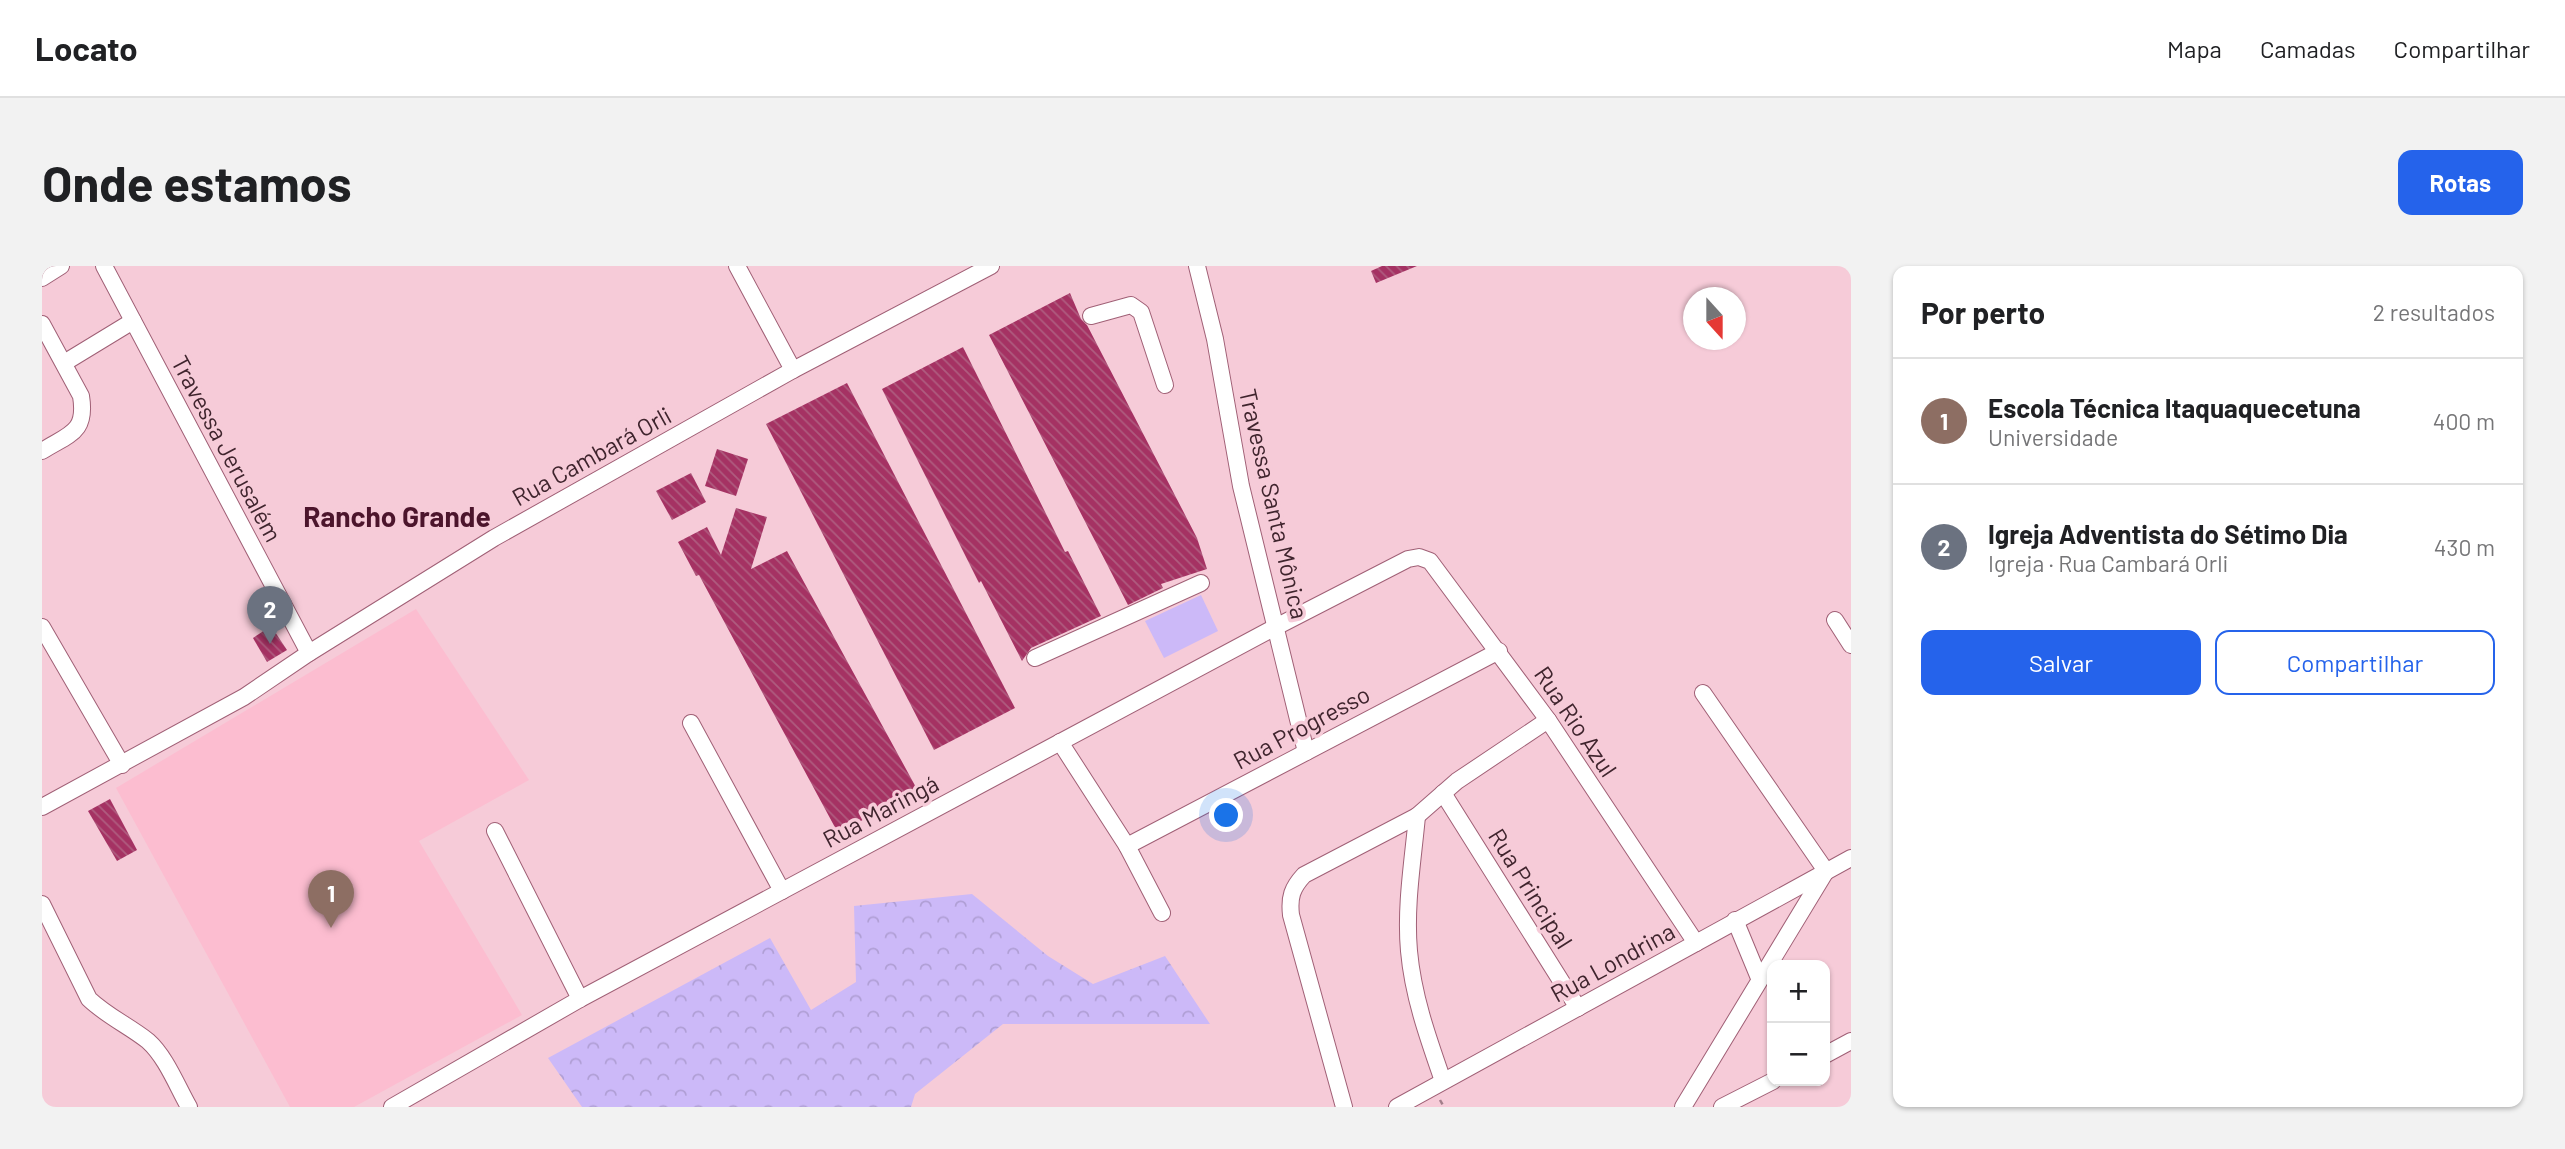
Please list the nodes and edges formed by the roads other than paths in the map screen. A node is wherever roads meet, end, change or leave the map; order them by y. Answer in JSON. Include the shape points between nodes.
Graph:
{"nodes":[{"id":1,"x":61,"y":266,"type":"edge"},
{"id":2,"x":104,"y":266,"type":"edge"},
{"id":3,"x":737,"y":266,"type":"edge"},
{"id":4,"x":991,"y":266,"type":"edge"},
{"id":5,"x":1197,"y":266,"type":"edge"},
{"id":6,"x":42,"y":278,"type":"edge"},
{"id":7,"x":1091,"y":316,"type":"dead end"},
{"id":8,"x":133,"y":321,"type":"junction"},
{"id":9,"x":42,"y":324,"type":"edge"},
{"id":10,"x":64,"y":363,"type":"junction"},
{"id":11,"x":793,"y":370,"type":"junction"},
{"id":12,"x":1165,"y":385,"type":"dead end"},
{"id":13,"x":42,"y":451,"type":"edge"},
{"id":14,"x":1395,"y":564,"type":"joint"},
{"id":15,"x":1201,"y":583,"type":"dead end"},
{"id":16,"x":1835,"y":620,"type":"dead end"},
{"id":17,"x":1277,"y":626,"type":"junction"},
{"id":18,"x":42,"y":627,"type":"edge"},
{"id":19,"x":1851,"y":645,"type":"edge"},
{"id":20,"x":1499,"y":651,"type":"junction"},
{"id":21,"x":309,"y":653,"type":"junction"},
{"id":22,"x":1035,"y":658,"type":"dead end"},
{"id":23,"x":1703,"y":693,"type":"dead end"},
{"id":24,"x":1548,"y":720,"type":"junction"},
{"id":25,"x":691,"y":723,"type":"dead end"},
{"id":26,"x":1060,"y":742,"type":"junction"},
{"id":27,"x":1306,"y":752,"type":"junction"},
{"id":28,"x":122,"y":765,"type":"junction"},
{"id":29,"x":1443,"y":793,"type":"junction"},
{"id":30,"x":42,"y":807,"type":"edge"},
{"id":31,"x":1417,"y":816,"type":"junction"},
{"id":32,"x":495,"y":831,"type":"dead end"},
{"id":33,"x":1127,"y":846,"type":"junction"},
{"id":34,"x":1851,"y":858,"type":"edge"},
{"id":35,"x":1826,"y":871,"type":"junction"},
{"id":36,"x":782,"y":891,"type":"junction"},
{"id":37,"x":42,"y":904,"type":"edge"},
{"id":38,"x":1162,"y":913,"type":"dead end"},
{"id":39,"x":1735,"y":920,"type":"junction"},
{"id":40,"x":1696,"y":943,"type":"junction"},
{"id":41,"x":1759,"y":978,"type":"junction"},
{"id":42,"x":580,"y":999,"type":"junction"},
{"id":43,"x":1578,"y":1009,"type":"junction"},
{"id":44,"x":1851,"y":1041,"type":"edge"},
{"id":45,"x":1830,"y":1052,"type":"edge"},
{"id":46,"x":1443,"y":1081,"type":"junction"},
{"id":47,"x":1767,"y":1084,"type":"edge"},
{"id":48,"x":189,"y":1107,"type":"edge"},
{"id":49,"x":392,"y":1107,"type":"edge"},
{"id":50,"x":1344,"y":1107,"type":"edge"},
{"id":51,"x":1397,"y":1107,"type":"edge"},
{"id":52,"x":1683,"y":1107,"type":"edge"},
{"id":53,"x":1722,"y":1107,"type":"edge"}],
"edges":[{"from":1,"to":6,"type":"street"},
{"from":2,"to":8,"type":"street","name":"Travessa Jerusalém"},
{"from":3,"to":11,"type":"street"},
{"from":4,"to":11,"type":"street","name":"Rua Cambará Orli"},
{"from":5,"to":17,"type":"street","name":"Travessa Santa Mônica","via":[[1241,486]]},
{"from":7,"to":12,"type":"street","via":[[1131,305],[1140,313]]},
{"from":8,"to":10,"type":"street"},
{"from":8,"to":21,"type":"street","name":"Travessa Jerusalém"},
{"from":9,"to":10,"type":"street"},
{"from":10,"to":13,"type":"street","via":[[81,396],[82,420],[78,428]]},
{"from":11,"to":21,"type":"street","name":"Rua Cambará Orli","via":[[494,538]]},
{"from":14,"to":17,"type":"street","name":"Rua Maringá"},
{"from":14,"to":20,"type":"street","name":"Rua Rio Azul","via":[[1419,558],[1430,561]]},
{"from":15,"to":22,"type":"street"},
{"from":16,"to":19,"type":"street"},
{"from":17,"to":26,"type":"street","name":"Rua Maringá"},
{"from":17,"to":27,"type":"street","name":"Travessa Santa Mônica"},
{"from":18,"to":28,"type":"street"},
{"from":20,"to":24,"type":"street","name":"Rua Rio Azul"},
{"from":20,"to":27,"type":"street","name":"Rua Progresso"},
{"from":21,"to":28,"type":"street","name":"Rua Cambará Orli"},
{"from":23,"to":35,"type":"street"},
{"from":24,"to":29,"type":"street"},
{"from":24,"to":40,"type":"street","name":"Rua Rio Azul"},
{"from":25,"to":36,"type":"street"},
{"from":26,"to":33,"type":"street"},
{"from":26,"to":36,"type":"street","name":"Rua Maringá"},
{"from":27,"to":33,"type":"street","name":"Rua Progresso"},
{"from":28,"to":30,"type":"street","name":"Rua Cambará Orli"},
{"from":29,"to":31,"type":"street"},
{"from":29,"to":43,"type":"street","name":"Rua Principal"},
{"from":31,"to":46,"type":"street","via":[[1409,950],[1417,1003]]},
{"from":31,"to":50,"type":"street","via":[[1304,875],[1291,893],[1291,915]]},
{"from":32,"to":42,"type":"street"},
{"from":33,"to":38,"type":"street"},
{"from":34,"to":35,"type":"street","name":"Rua Londrina"},
{"from":35,"to":39,"type":"street","name":"Rua Londrina"},
{"from":35,"to":41,"type":"street"},
{"from":36,"to":42,"type":"street","name":"Rua Maringá"},
{"from":37,"to":48,"type":"street","via":[[89,999],[150,1043]]},
{"from":39,"to":40,"type":"street","name":"Rua Londrina"},
{"from":39,"to":41,"type":"street"},
{"from":40,"to":43,"type":"street","name":"Rua Londrina"},
{"from":41,"to":52,"type":"street"},
{"from":42,"to":49,"type":"street","name":"Rua Maringá"},
{"from":43,"to":46,"type":"street","name":"Rua Londrina"},
{"from":44,"to":45,"type":"street"},
{"from":46,"to":51,"type":"street","name":"Rua Londrina"},
{"from":47,"to":53,"type":"street"}]}
